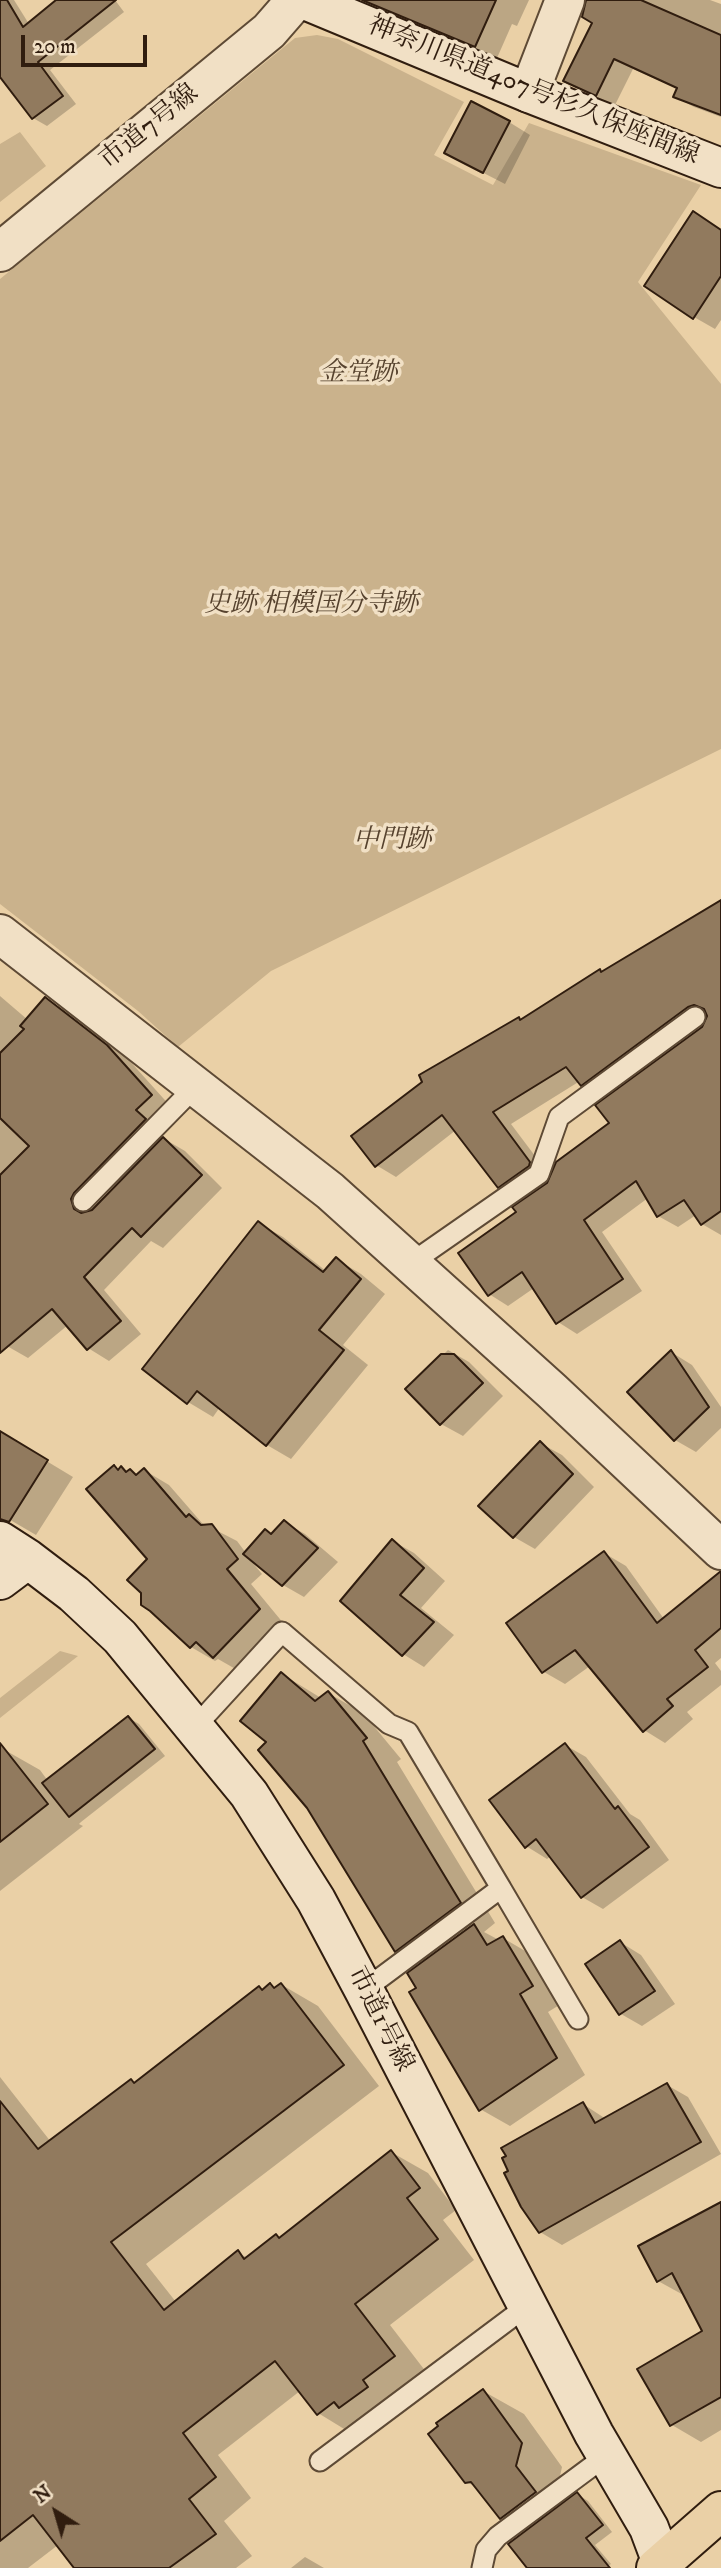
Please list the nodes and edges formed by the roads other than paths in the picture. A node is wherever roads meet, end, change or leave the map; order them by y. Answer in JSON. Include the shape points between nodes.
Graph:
{"nodes":[{"id":1,"x":296,"y":0,"type":"edge"},
{"id":2,"x":305,"y":0,"type":"edge"},
{"id":3,"x":565,"y":0,"type":"edge"},
{"id":4,"x":529,"y":93,"type":"junction"},
{"id":5,"x":721,"y":168,"type":"edge"},
{"id":6,"x":0,"y":252,"type":"edge"},
{"id":7,"x":0,"y":933,"type":"edge"},
{"id":8,"x":695,"y":1017,"type":"dead end"},
{"id":9,"x":195,"y":1087,"type":"junction"},
{"id":10,"x":83,"y":1201,"type":"dead end"},
{"id":11,"x":411,"y":1263,"type":"junction"},
{"id":12,"x":721,"y":1550,"type":"edge"},
{"id":13,"x":9,"y":1560,"type":"edge"},
{"id":14,"x":195,"y":1727,"type":"junction"},
{"id":15,"x":501,"y":1888,"type":"junction"},
{"id":16,"x":364,"y":1990,"type":"junction"},
{"id":17,"x":578,"y":2019,"type":"dead end"},
{"id":18,"x":527,"y":2306,"type":"junction"},
{"id":19,"x":607,"y":2455,"type":"junction"},
{"id":20,"x":320,"y":2461,"type":"dead end"},
{"id":21,"x":721,"y":2511,"type":"edge"},
{"id":22,"x":661,"y":2566,"type":"edge"},
{"id":23,"x":482,"y":2568,"type":"edge"}],
"edges":[{"from":1,"to":6,"type":"street","name":"市道7号線","via":[[269,31]]},
{"from":2,"to":4,"type":"street","name":"神奈川県道407号杉久保座間線"},
{"from":3,"to":4,"type":"street"},
{"from":4,"to":5,"type":"street","name":"神奈川県道407号杉久保座間線"},
{"from":7,"to":9,"type":"street"},
{"from":8,"to":11,"type":"lane","via":[[559,1117],[539,1174]]},
{"from":9,"to":10,"type":"lane"},
{"from":9,"to":11,"type":"street","via":[[330,1191]]},
{"from":11,"to":12,"type":"street"},
{"from":13,"to":14,"type":"street","name":"市道1号線","via":[[74,1594],[120,1637]]},
{"from":14,"to":15,"type":"lane","via":[[282,1632],[389,1724],[408,1732]]},
{"from":14,"to":16,"type":"street","name":"市道1号線","via":[[248,1794],[316,1900]]},
{"from":15,"to":16,"type":"lane"},
{"from":15,"to":17,"type":"lane"},
{"from":16,"to":18,"type":"street","name":"市道1号線"},
{"from":18,"to":19,"type":"street","name":"市道1号線"},
{"from":18,"to":20,"type":"lane"},
{"from":19,"to":22,"type":"street","name":"市道1号線","via":[[649,2528]]},
{"from":19,"to":23,"type":"lane","via":[[498,2536],[486,2550]]},
{"from":21,"to":22,"type":"main road"}]}
